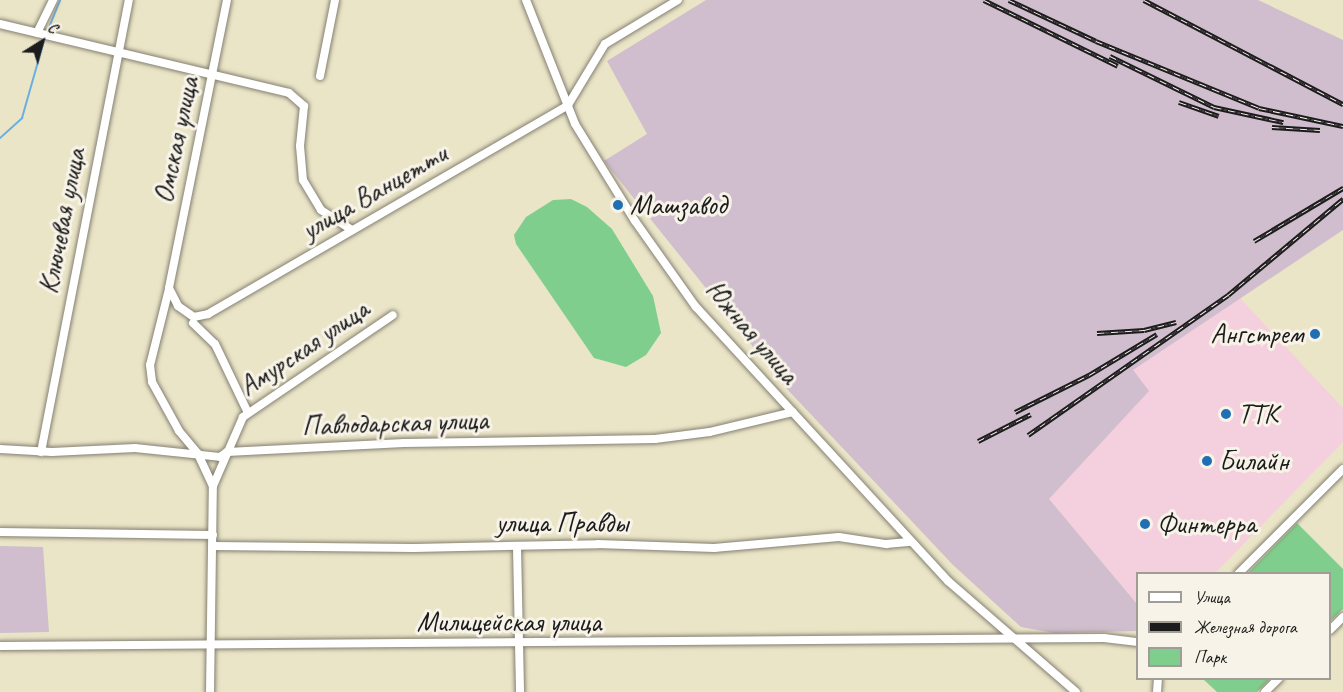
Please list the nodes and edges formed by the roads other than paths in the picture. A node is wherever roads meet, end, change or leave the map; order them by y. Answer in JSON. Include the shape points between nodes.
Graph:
{"nodes":[{"id":1,"x":52,"y":0,"type":"edge"},
{"id":2,"x":129,"y":0,"type":"edge"},
{"id":3,"x":227,"y":0,"type":"edge"},
{"id":4,"x":335,"y":0,"type":"edge"},
{"id":5,"x":526,"y":0,"type":"edge"},
{"id":6,"x":678,"y":0,"type":"edge"},
{"id":7,"x":0,"y":26,"type":"edge"},
{"id":8,"x":37,"y":33,"type":"junction"},
{"id":9,"x":117,"y":52,"type":"junction"},
{"id":10,"x":212,"y":75,"type":"junction"},
{"id":11,"x":320,"y":76,"type":"dead end"},
{"id":12,"x":568,"y":105,"type":"junction"},
{"id":13,"x":352,"y":230,"type":"junction"},
{"id":14,"x":169,"y":288,"type":"junction"},
{"id":15,"x":393,"y":315,"type":"dead end"},
{"id":16,"x":193,"y":323,"type":"dead end"},
{"id":17,"x":793,"y":412,"type":"junction"},
{"id":18,"x":248,"y":413,"type":"junction"},
{"id":19,"x":0,"y":449,"type":"edge"},
{"id":20,"x":42,"y":452,"type":"junction"},
{"id":21,"x":227,"y":452,"type":"junction"},
{"id":22,"x":198,"y":454,"type":"junction"},
{"id":23,"x":1343,"y":469,"type":"edge"},
{"id":24,"x":213,"y":486,"type":"junction"},
{"id":25,"x":0,"y":532,"type":"edge"},
{"id":26,"x":213,"y":535,"type":"junction"},
{"id":27,"x":911,"y":542,"type":"junction"},
{"id":28,"x":213,"y":546,"type":"junction"},
{"id":29,"x":517,"y":547,"type":"junction"},
{"id":30,"x":1239,"y":572,"type":"edge"},
{"id":31,"x":1343,"y":617,"type":"edge"},
{"id":32,"x":1331,"y":628,"type":"edge"},
{"id":33,"x":1018,"y":642,"type":"junction"},
{"id":34,"x":1136,"y":642,"type":"edge"},
{"id":35,"x":521,"y":645,"type":"junction"},
{"id":36,"x":0,"y":646,"type":"edge"},
{"id":37,"x":212,"y":646,"type":"junction"},
{"id":38,"x":1277,"y":680,"type":"edge"},
{"id":39,"x":210,"y":692,"type":"edge"},
{"id":40,"x":520,"y":692,"type":"edge"},
{"id":41,"x":1076,"y":692,"type":"edge"},
{"id":42,"x":1265,"y":692,"type":"edge"}],
"edges":[{"from":1,"to":8,"type":"street"},
{"from":2,"to":9,"type":"street","name":"Ключевая улица"},
{"from":3,"to":10,"type":"street","name":"Омская улица"},
{"from":4,"to":11,"type":"street"},
{"from":5,"to":12,"type":"street","name":"Южная улица"},
{"from":6,"to":12,"type":"street","via":[[605,44]]},
{"from":7,"to":8,"type":"street"},
{"from":8,"to":9,"type":"street"},
{"from":9,"to":10,"type":"street"},
{"from":9,"to":20,"type":"street","name":"Ключевая улица"},
{"from":10,"to":13,"type":"street","via":[[290,93],[304,106],[300,146],[303,180],[321,210]]},
{"from":10,"to":14,"type":"street","name":"Омская улица"},
{"from":12,"to":13,"type":"street","name":"улица Ванцетти"},
{"from":12,"to":17,"type":"street","name":"Южная улица","via":[[635,221],[696,307]]},
{"from":13,"to":14,"type":"street","name":"улица Ванцетти","via":[[201,315],[194,317],[178,306]]},
{"from":14,"to":22,"type":"street","name":"Омская улица","via":[[150,365],[152,382],[179,431]]},
{"from":15,"to":18,"type":"street","name":"Амурская улица"},
{"from":16,"to":18,"type":"street","via":[[215,344]]},
{"from":17,"to":21,"type":"street","name":"Павлодарская улица","via":[[720,430],[655,439],[404,443]]},
{"from":17,"to":27,"type":"street","name":"Южная улица"},
{"from":18,"to":21,"type":"street","name":"Амурская улица"},
{"from":19,"to":20,"type":"street","name":"Павлодарская улица"},
{"from":20,"to":22,"type":"street","name":"Павлодарская улица","via":[[135,448]]},
{"from":21,"to":22,"type":"street","name":"Павлодарская улица","via":[[220,457]]},
{"from":21,"to":24,"type":"street","name":"Амурская улица"},
{"from":22,"to":24,"type":"street","name":"Омская улица"},
{"from":23,"to":30,"type":"street"},
{"from":24,"to":26,"type":"street"},
{"from":25,"to":26,"type":"street"},
{"from":26,"to":28,"type":"street"},
{"from":27,"to":29,"type":"street","name":"улица Правды","via":[[886,544],[839,537],[714,548],[608,544]]},
{"from":27,"to":33,"type":"street","name":"Южная улица"},
{"from":28,"to":29,"type":"street","name":"улица Правды"},
{"from":28,"to":37,"type":"street"},
{"from":29,"to":35,"type":"street"},
{"from":31,"to":32,"type":"street"},
{"from":33,"to":34,"type":"street","name":"Милицейская улица","via":[[1104,638]]},
{"from":33,"to":35,"type":"street","name":"Милицейская улица"},
{"from":33,"to":41,"type":"street","name":"Южная улица"},
{"from":35,"to":37,"type":"street","name":"Милицейская улица"},
{"from":35,"to":40,"type":"street"},
{"from":36,"to":37,"type":"street","name":"Милицейская улица"},
{"from":37,"to":39,"type":"street"},
{"from":38,"to":42,"type":"street"}]}
